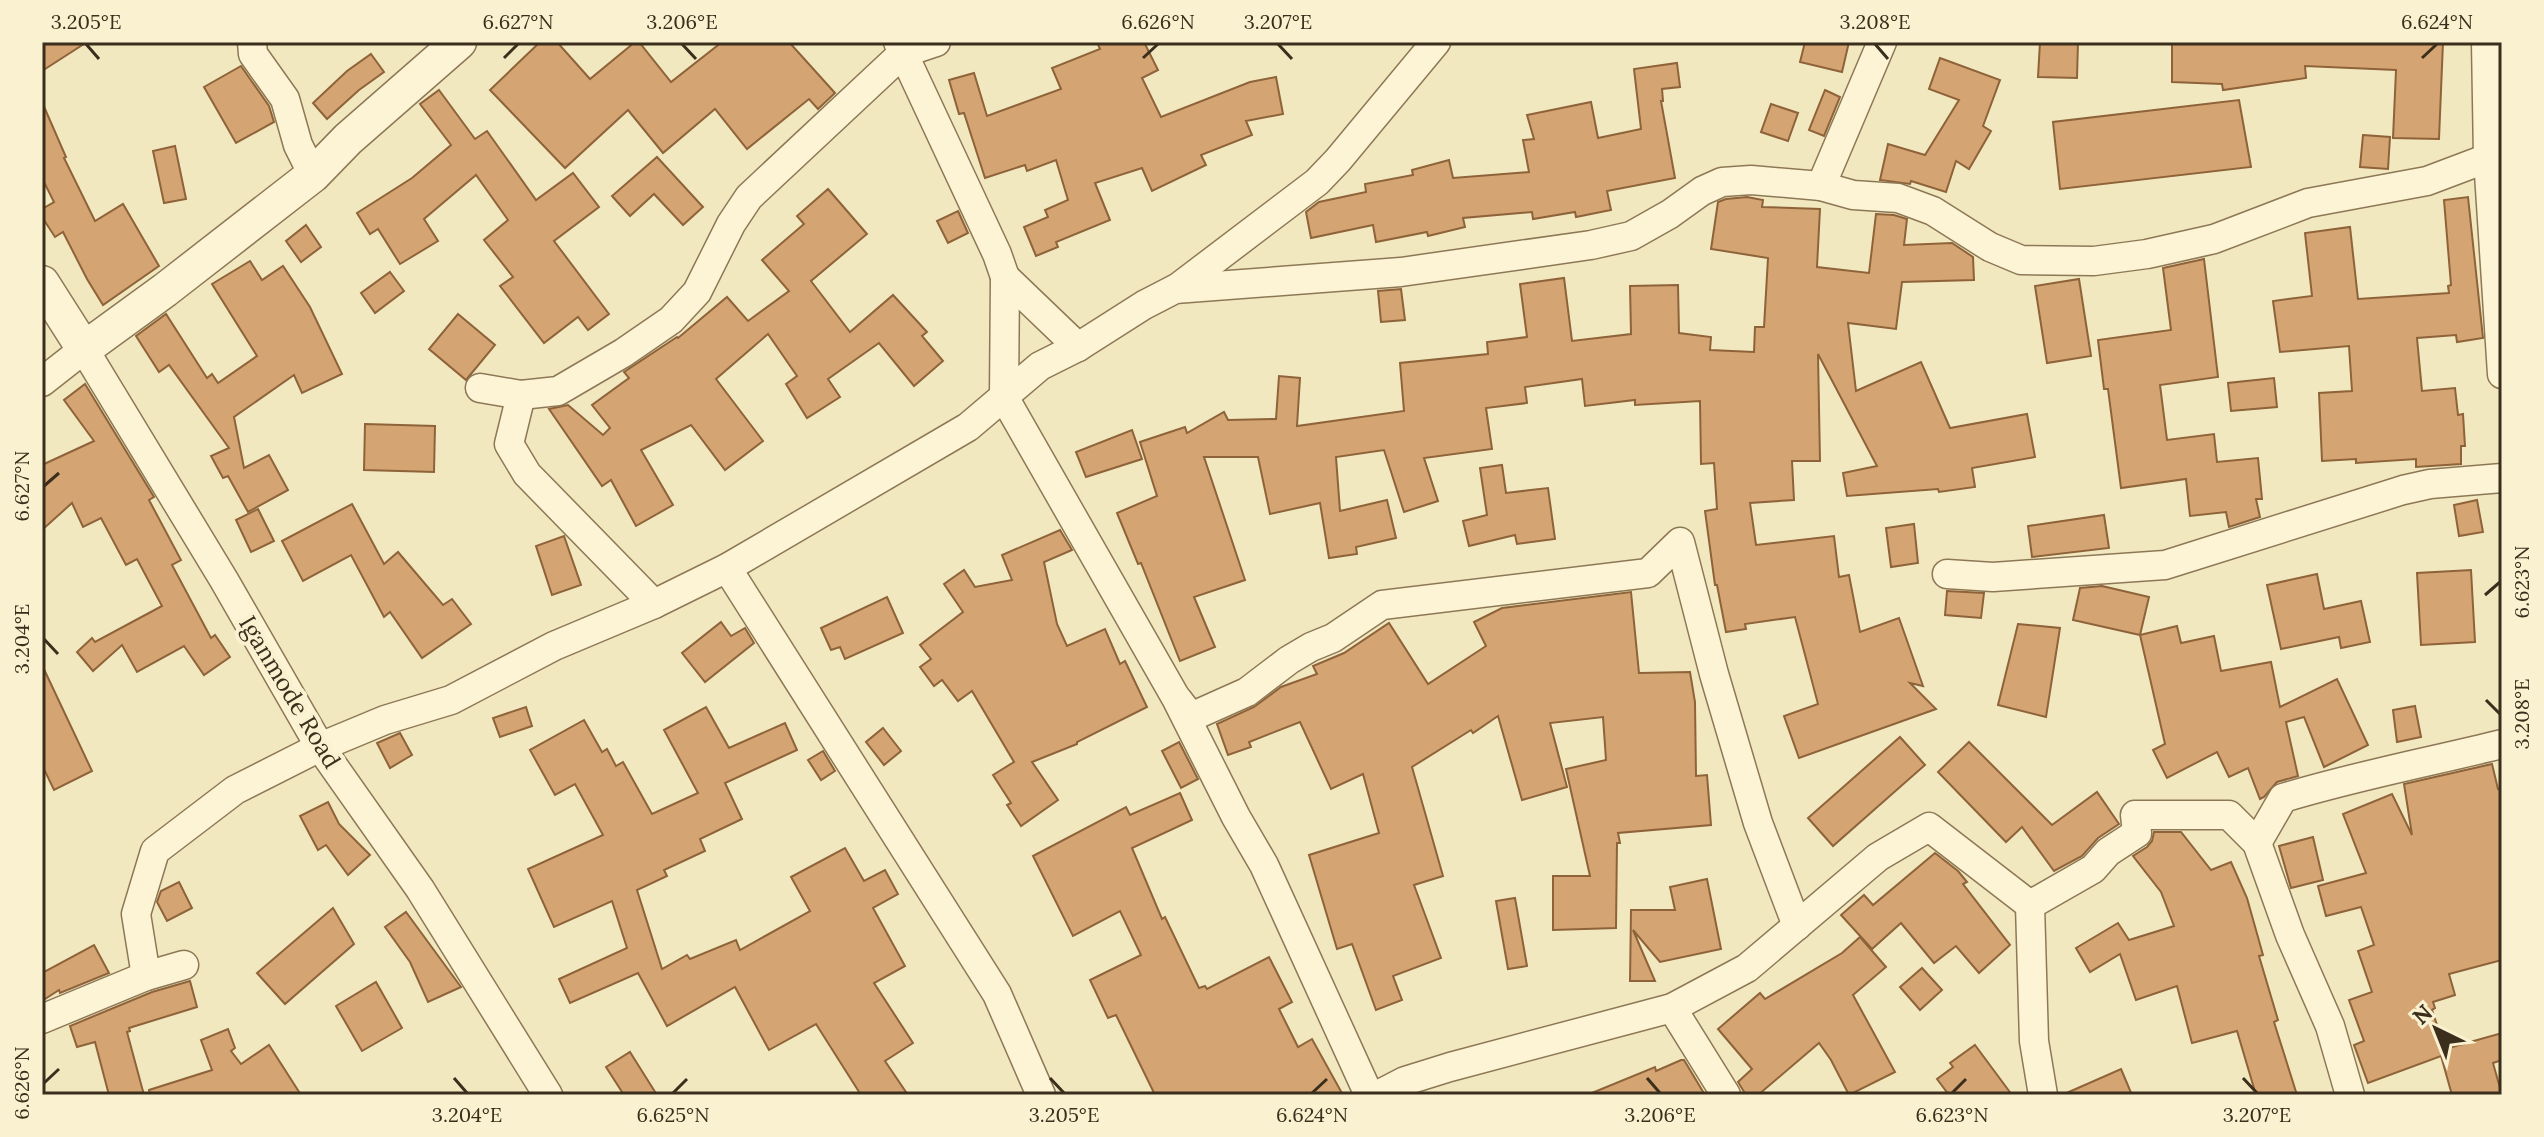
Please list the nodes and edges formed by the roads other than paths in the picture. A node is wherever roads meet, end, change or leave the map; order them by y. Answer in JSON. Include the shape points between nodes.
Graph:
{"nodes":[{"id":1,"x":252,"y":42,"type":"edge"},
{"id":2,"x":459,"y":42,"type":"edge"},
{"id":3,"x":936,"y":42,"type":"edge"},
{"id":4,"x":1436,"y":42,"type":"edge"},
{"id":5,"x":1882,"y":42,"type":"edge"},
{"id":6,"x":2486,"y":42,"type":"edge"},
{"id":7,"x":900,"y":48,"type":"edge"},
{"id":8,"x":2488,"y":158,"type":"junction"},
{"id":9,"x":313,"y":175,"type":"junction"},
{"id":10,"x":1821,"y":186,"type":"junction"},
{"id":11,"x":1005,"y":277,"type":"junction"},
{"id":12,"x":42,"y":283,"type":"edge"},
{"id":13,"x":1175,"y":289,"type":"junction"},
{"id":14,"x":1078,"y":347,"type":"junction"},
{"id":15,"x":84,"y":349,"type":"junction"},
{"id":16,"x":2502,"y":374,"type":"edge"},
{"id":17,"x":42,"y":382,"type":"edge"},
{"id":18,"x":480,"y":388,"type":"dead end"},
{"id":19,"x":521,"y":395,"type":"junction"},
{"id":20,"x":1004,"y":397,"type":"junction"},
{"id":21,"x":2502,"y":478,"type":"edge"},
{"id":22,"x":727,"y":568,"type":"junction"},
{"id":23,"x":1947,"y":574,"type":"dead end"},
{"id":24,"x":654,"y":604,"type":"junction"},
{"id":25,"x":1176,"y":698,"type":"junction"},
{"id":26,"x":2502,"y":744,"type":"edge"},
{"id":27,"x":320,"y":747,"type":"junction"},
{"id":28,"x":2283,"y":798,"type":"junction"},
{"id":29,"x":2229,"y":815,"type":"junction"},
{"id":30,"x":2257,"y":843,"type":"junction"},
{"id":31,"x":2030,"y":905,"type":"junction"},
{"id":32,"x":1797,"y":926,"type":"junction"},
{"id":33,"x":184,"y":965,"type":"dead end"},
{"id":34,"x":146,"y":976,"type":"junction"},
{"id":35,"x":1672,"y":1008,"type":"junction"},
{"id":36,"x":42,"y":1019,"type":"edge"},
{"id":37,"x":548,"y":1095,"type":"edge"},
{"id":38,"x":1041,"y":1095,"type":"edge"},
{"id":39,"x":1369,"y":1095,"type":"edge"},
{"id":40,"x":1378,"y":1095,"type":"edge"},
{"id":41,"x":1726,"y":1095,"type":"edge"},
{"id":42,"x":2043,"y":1095,"type":"edge"},
{"id":43,"x":2350,"y":1095,"type":"edge"}],
"edges":[{"from":1,"to":9,"type":"street","via":[[253,54],[285,99]]},
{"from":2,"to":9,"type":"street"},
{"from":3,"to":7,"type":"street"},
{"from":4,"to":13,"type":"street","via":[[1317,182]]},
{"from":5,"to":10,"type":"street"},
{"from":6,"to":8,"type":"street"},
{"from":7,"to":11,"type":"street"},
{"from":7,"to":19,"type":"street","via":[[749,197],[697,292],[671,320],[558,391]]},
{"from":8,"to":10,"type":"street","via":[[2427,181],[2308,203],[2214,239],[2094,261],[2021,260],[1933,211],[1898,198]]},
{"from":8,"to":16,"type":"street"},
{"from":9,"to":15,"type":"street"},
{"from":10,"to":13,"type":"street","via":[[1722,182],[1631,236],[1564,249],[1401,272]]},
{"from":11,"to":14,"type":"street"},
{"from":11,"to":20,"type":"street"},
{"from":12,"to":15,"type":"street","name":"Iganmode Road"},
{"from":13,"to":14,"type":"street"},
{"from":14,"to":20,"type":"street","via":[[1040,366]]},
{"from":15,"to":17,"type":"street"},
{"from":15,"to":27,"type":"street","name":"Iganmode Road"},
{"from":18,"to":19,"type":"street"},
{"from":19,"to":24,"type":"street","via":[[509,444],[527,474]]},
{"from":20,"to":22,"type":"street","via":[[968,427]]},
{"from":20,"to":25,"type":"street"},
{"from":21,"to":23,"type":"street","via":[[2403,490],[2165,565],[1993,577]]},
{"from":22,"to":24,"type":"street"},
{"from":22,"to":38,"type":"street","via":[[997,994]]},
{"from":24,"to":27,"type":"street","via":[[554,646],[451,700]]},
{"from":25,"to":32,"type":"street","via":[[1191,717],[1247,692],[1289,660],[1382,605],[1648,573],[1680,542],[1749,794]]},
{"from":25,"to":39,"type":"street","via":[[1264,865]]},
{"from":26,"to":28,"type":"street"},
{"from":27,"to":34,"type":"street","via":[[235,790],[155,851],[136,914]]},
{"from":27,"to":37,"type":"street","name":"Iganmode Road","via":[[420,889]]},
{"from":28,"to":29,"type":"street"},
{"from":28,"to":30,"type":"street"},
{"from":29,"to":30,"type":"street"},
{"from":29,"to":31,"type":"street","via":[[2135,815],[2137,833],[2093,869]]},
{"from":30,"to":43,"type":"street","via":[[2330,1026]]},
{"from":31,"to":32,"type":"street","via":[[1929,827],[1878,857]]},
{"from":31,"to":42,"type":"street","via":[[2034,1041]]},
{"from":32,"to":35,"type":"street","via":[[1747,968]]},
{"from":33,"to":34,"type":"street"},
{"from":34,"to":36,"type":"street"},
{"from":35,"to":40,"type":"street","via":[[1450,1067]]},
{"from":35,"to":41,"type":"street"}]}
